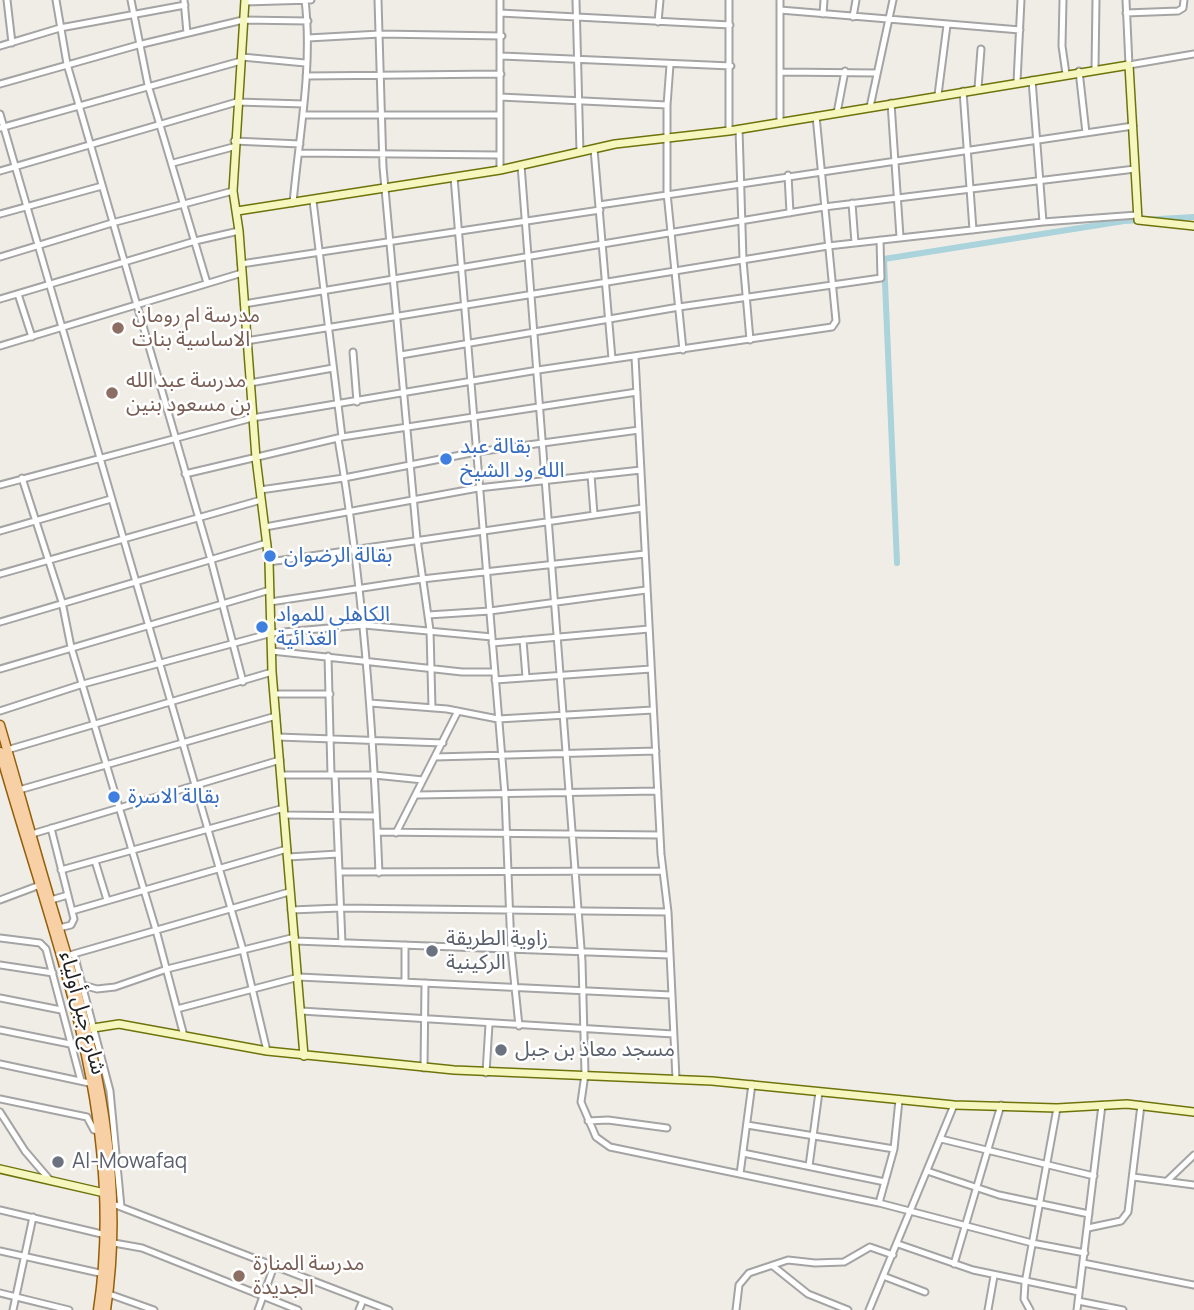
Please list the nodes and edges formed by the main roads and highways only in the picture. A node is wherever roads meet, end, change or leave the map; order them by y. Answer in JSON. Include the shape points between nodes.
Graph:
{"nodes":[{"id":1,"x":0,"y":724,"type":"edge"},
{"id":2,"x":4,"y":751,"type":"edge"},
{"id":3,"x":113,"y":1200,"type":"junction"},
{"id":4,"x":98,"y":1310,"type":"edge"},
{"id":5,"x":106,"y":1310,"type":"edge"}],
"edges":[{"from":1,"to":2,"type":"main road","name":"شارع جبل أولياء"},
{"from":2,"to":3,"type":"main road","name":"شارع جبل أولياء","via":[[94,1084]]},
{"from":2,"to":3,"type":"main road","name":"شارع جبل أولياء","via":[[91,1027],[107,1115]]},
{"from":3,"to":4,"type":"main road","name":"شارع جبل أولياء"},
{"from":3,"to":5,"type":"main road","name":"شارع جبل أولياء","via":[[114,1242]]}]}
